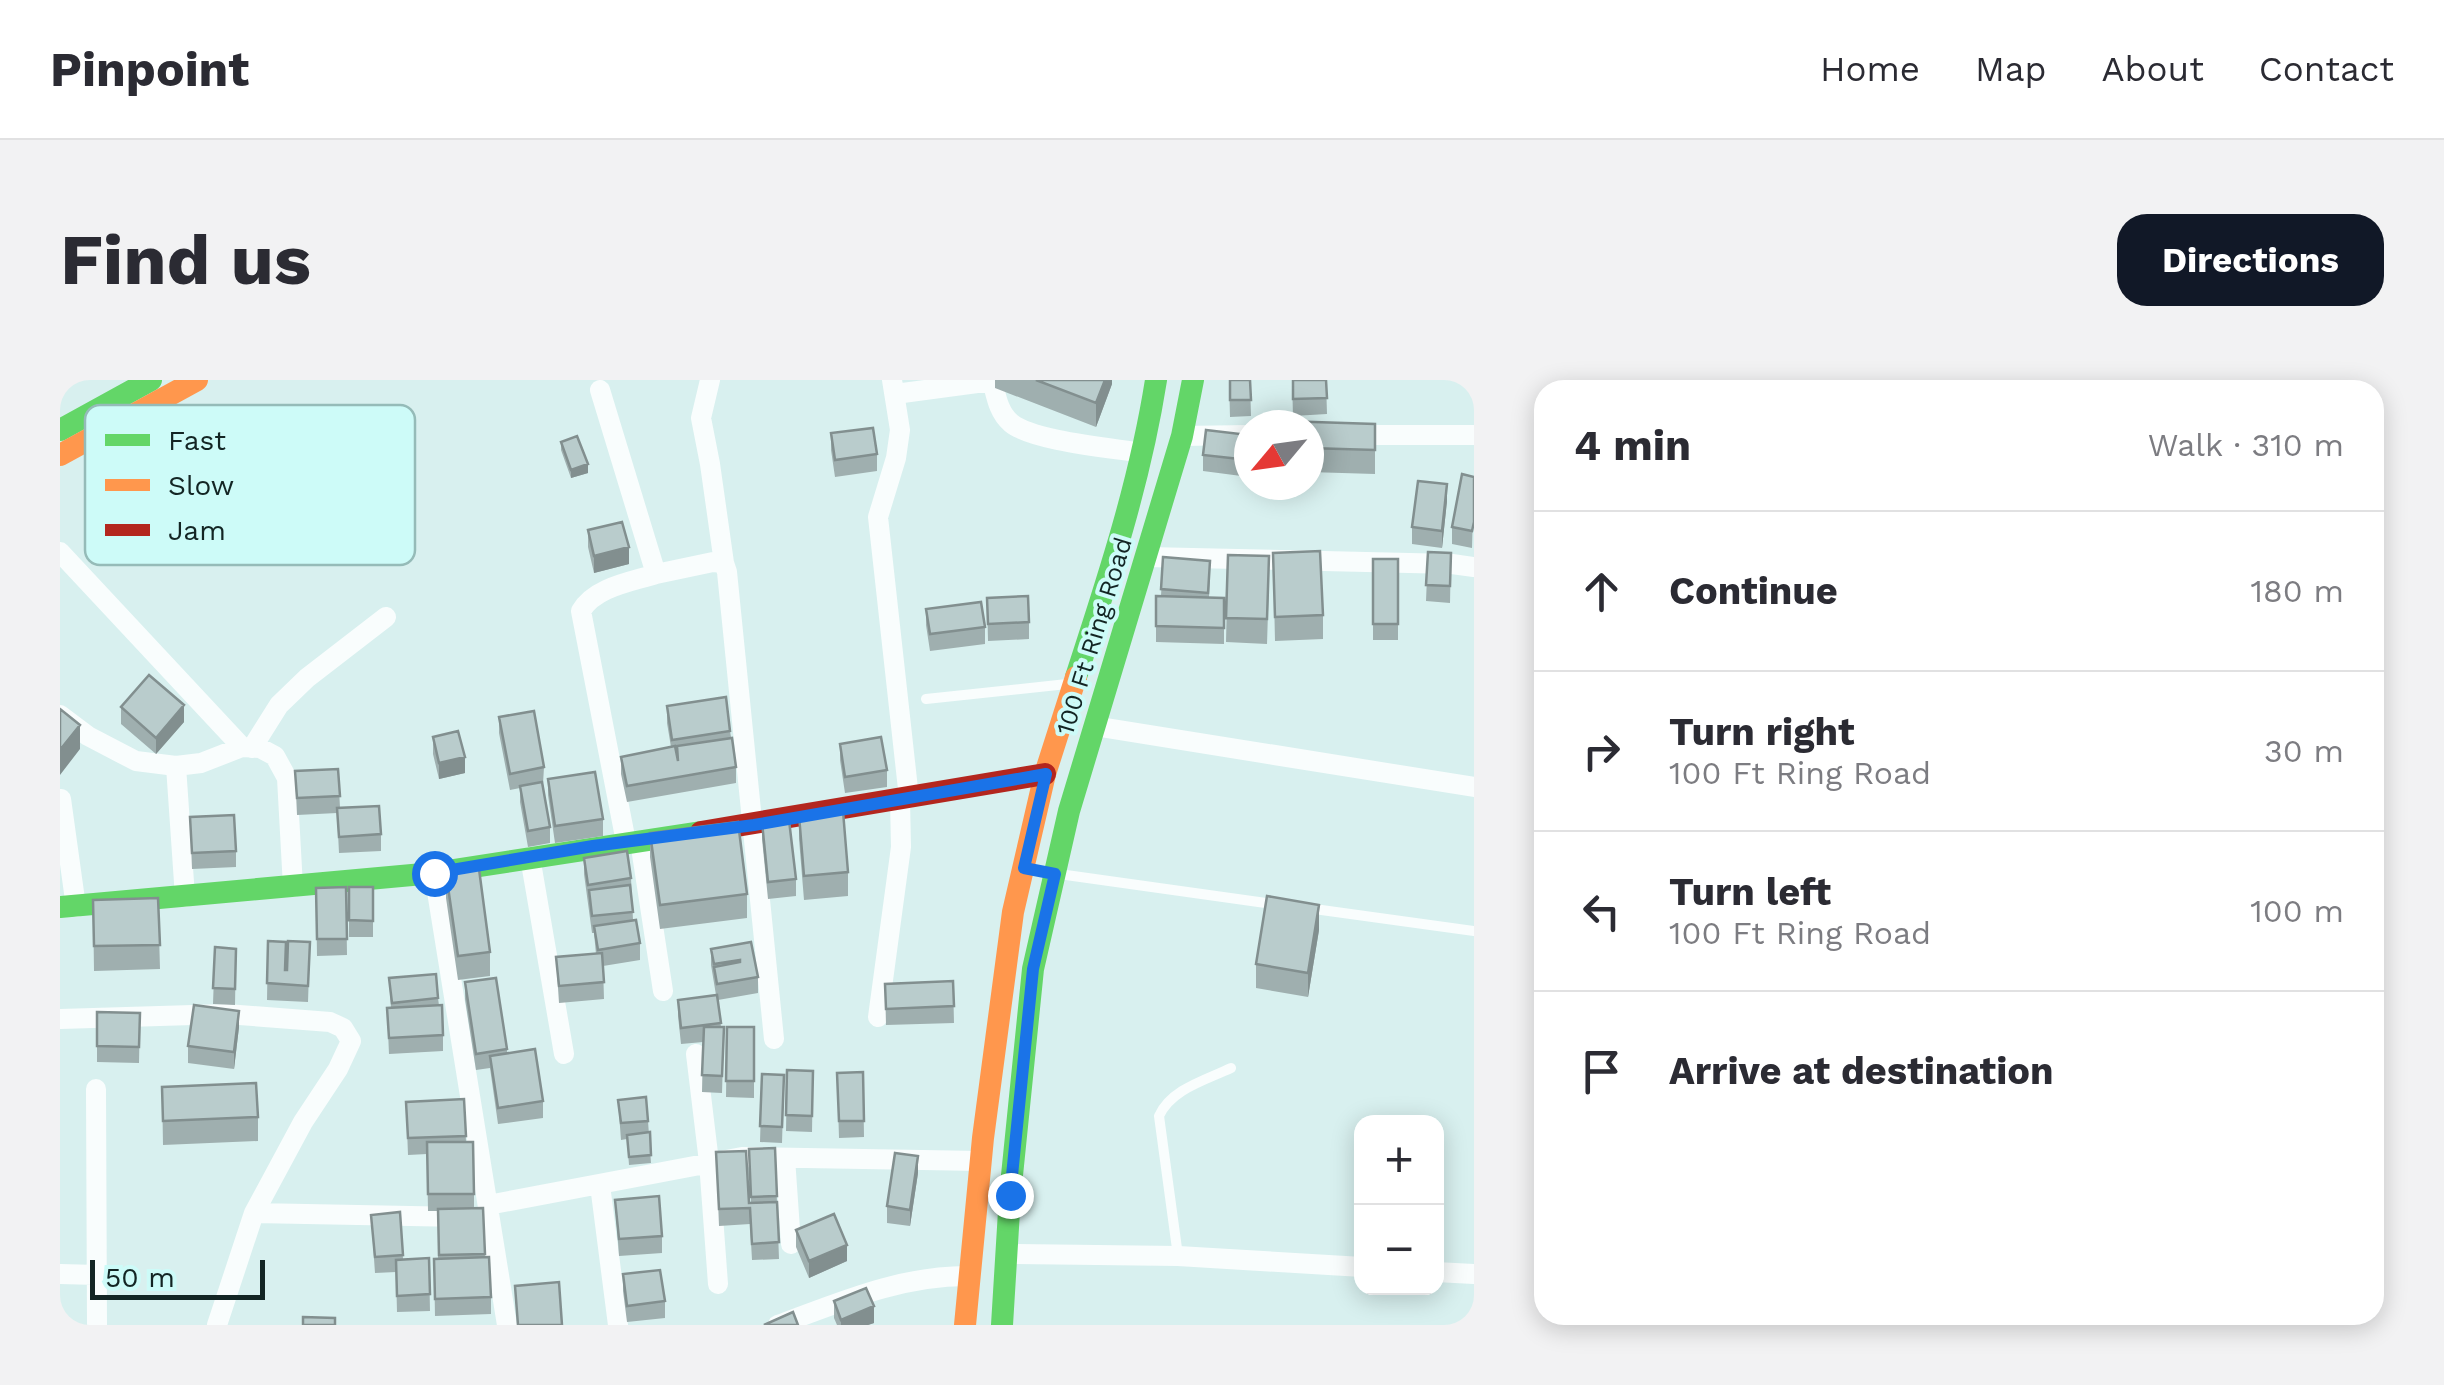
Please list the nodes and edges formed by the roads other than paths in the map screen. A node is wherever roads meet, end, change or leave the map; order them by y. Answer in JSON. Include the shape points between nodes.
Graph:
{"nodes":[{"id":1,"x":151,"y":380,"type":"edge"},
{"id":2,"x":197,"y":380,"type":"edge"},
{"id":3,"x":710,"y":380,"type":"edge"},
{"id":4,"x":992,"y":380,"type":"edge"},
{"id":5,"x":1156,"y":380,"type":"edge"},
{"id":6,"x":1193,"y":380,"type":"edge"},
{"id":7,"x":894,"y":387,"type":"edge"},
{"id":8,"x":600,"y":390,"type":"dead end"},
{"id":9,"x":106,"y":405,"type":"edge"},
{"id":10,"x":151,"y":405,"type":"edge"},
{"id":11,"x":85,"y":416,"type":"edge"},
{"id":12,"x":60,"y":430,"type":"edge"},
{"id":13,"x":1234,"y":435,"type":"edge"},
{"id":14,"x":1324,"y":435,"type":"edge"},
{"id":15,"x":1474,"y":435,"type":"edge"},
{"id":16,"x":1182,"y":436,"type":"junction"},
{"id":17,"x":85,"y":441,"type":"edge"},
{"id":18,"x":1142,"y":453,"type":"junction"},
{"id":19,"x":60,"y":455,"type":"edge"},
{"id":20,"x":60,"y":552,"type":"edge"},
{"id":21,"x":1148,"y":557,"type":"junction"},
{"id":22,"x":724,"y":563,"type":"junction"},
{"id":23,"x":1474,"y":567,"type":"edge"},
{"id":24,"x":656,"y":574,"type":"junction"},
{"id":25,"x":386,"y":617,"type":"dead end"},
{"id":26,"x":1073,"y":684,"type":"junction"},
{"id":27,"x":926,"y":699,"type":"dead end"},
{"id":28,"x":60,"y":715,"type":"edge"},
{"id":29,"x":1094,"y":726,"type":"junction"},
{"id":30,"x":247,"y":748,"type":"junction"},
{"id":31,"x":176,"y":766,"type":"junction"},
{"id":32,"x":1046,"y":774,"type":"junction"},
{"id":33,"x":1474,"y":788,"type":"edge"},
{"id":34,"x":61,"y":799,"type":"edge"},
{"id":35,"x":905,"y":799,"type":"junction"},
{"id":36,"x":754,"y":825,"type":"junction"},
{"id":37,"x":633,"y":842,"type":"junction"},
{"id":38,"x":530,"y":857,"type":"junction"},
{"id":39,"x":1024,"y":868,"type":"junction"},
{"id":40,"x":434,"y":873,"type":"junction"},
{"id":41,"x":1055,"y":874,"type":"junction"},
{"id":42,"x":293,"y":886,"type":"junction"},
{"id":43,"x":186,"y":897,"type":"junction"},
{"id":44,"x":1284,"y":905,"type":"edge"},
{"id":45,"x":68,"y":907,"type":"edge"},
{"id":46,"x":1302,"y":908,"type":"edge"},
{"id":47,"x":1474,"y":931,"type":"edge"},
{"id":48,"x":663,"y":991,"type":"dead end"},
{"id":49,"x":878,"y":1016,"type":"dead end"},
{"id":50,"x":60,"y":1019,"type":"edge"},
{"id":51,"x":774,"y":1039,"type":"dead end"},
{"id":52,"x":564,"y":1054,"type":"dead end"},
{"id":53,"x":696,"y":1054,"type":"dead end"},
{"id":54,"x":1231,"y":1068,"type":"dead end"},
{"id":55,"x":96,"y":1089,"type":"dead end"},
{"id":56,"x":784,"y":1158,"type":"junction"},
{"id":57,"x":980,"y":1160,"type":"junction"},
{"id":58,"x":709,"y":1162,"type":"junction"},
{"id":59,"x":600,"y":1185,"type":"junction"},
{"id":60,"x":489,"y":1211,"type":"junction"},
{"id":61,"x":254,"y":1213,"type":"junction"},
{"id":62,"x":791,"y":1244,"type":"dead end"},
{"id":63,"x":1006,"y":1254,"type":"junction"},
{"id":64,"x":1178,"y":1256,"type":"junction"},
{"id":65,"x":1354,"y":1267,"type":"edge"},
{"id":66,"x":1444,"y":1272,"type":"edge"},
{"id":67,"x":60,"y":1274,"type":"edge"},
{"id":68,"x":1474,"y":1274,"type":"edge"},
{"id":69,"x":97,"y":1275,"type":"junction"},
{"id":70,"x":970,"y":1276,"type":"junction"},
{"id":71,"x":718,"y":1284,"type":"dead end"},
{"id":72,"x":98,"y":1325,"type":"edge"},
{"id":73,"x":217,"y":1325,"type":"edge"},
{"id":74,"x":507,"y":1325,"type":"edge"},
{"id":75,"x":618,"y":1325,"type":"edge"},
{"id":76,"x":778,"y":1325,"type":"edge"},
{"id":77,"x":965,"y":1325,"type":"edge"},
{"id":78,"x":1002,"y":1325,"type":"edge"}],
"edges":[{"from":1,"to":9,"type":"main road"},
{"from":2,"to":10,"type":"main road"},
{"from":3,"to":22,"type":"street","via":[[701,418]]},
{"from":4,"to":7,"type":"street"},
{"from":4,"to":18,"type":"street","via":[[1012,424],[1039,436]]},
{"from":5,"to":18,"type":"main road","name":"100 Ft Ring Road"},
{"from":6,"to":16,"type":"main road","name":"100 Ft Ring Road"},
{"from":7,"to":35,"type":"street","via":[[900,430],[878,517]]},
{"from":8,"to":24,"type":"street"},
{"from":11,"to":12,"type":"main road"},
{"from":13,"to":16,"type":"street"},
{"from":14,"to":15,"type":"street"},
{"from":16,"to":21,"type":"main road","name":"100 Ft Ring Road"},
{"from":17,"to":19,"type":"main road"},
{"from":18,"to":26,"type":"main road","name":"100 Ft Ring Road"},
{"from":20,"to":30,"type":"street"},
{"from":21,"to":23,"type":"street"},
{"from":21,"to":29,"type":"main road","name":"100 Ft Ring Road"},
{"from":22,"to":24,"type":"street"},
{"from":22,"to":36,"type":"street"},
{"from":24,"to":37,"type":"street","via":[[600,592],[581,611]]},
{"from":25,"to":30,"type":"street","via":[[307,678]]},
{"from":26,"to":27,"type":"lane"},
{"from":26,"to":32,"type":"main road","name":"100 Ft Ring Road"},
{"from":28,"to":31,"type":"street","via":[[136,761]]},
{"from":29,"to":33,"type":"street"},
{"from":29,"to":41,"type":"main road","name":"100 Ft Ring Road"},
{"from":30,"to":31,"type":"street"},
{"from":30,"to":42,"type":"street","via":[[276,756],[286,778]]},
{"from":31,"to":43,"type":"street"},
{"from":32,"to":35,"type":"main road"},
{"from":32,"to":39,"type":"main road","name":"100 Ft Ring Road"},
{"from":34,"to":45,"type":"street"},
{"from":35,"to":36,"type":"main road"},
{"from":35,"to":49,"type":"street"},
{"from":36,"to":37,"type":"main road"},
{"from":36,"to":51,"type":"street"},
{"from":37,"to":38,"type":"main road"},
{"from":37,"to":48,"type":"street"},
{"from":38,"to":40,"type":"main road"},
{"from":38,"to":52,"type":"street"},
{"from":39,"to":41,"type":"lane"},
{"from":39,"to":57,"type":"main road","name":"100 Ft Ring Road"},
{"from":40,"to":42,"type":"main road"},
{"from":40,"to":60,"type":"street"},
{"from":41,"to":44,"type":"lane"},
{"from":41,"to":63,"type":"main road","name":"100 Ft Ring Road","via":[[1033,969]]},
{"from":42,"to":43,"type":"main road"},
{"from":43,"to":45,"type":"main road"},
{"from":46,"to":47,"type":"lane"},
{"from":50,"to":61,"type":"street","via":[[226,1014],[344,1028],[348,1049]]},
{"from":53,"to":58,"type":"street"},
{"from":54,"to":64,"type":"lane","via":[[1177,1094],[1159,1116]]},
{"from":55,"to":69,"type":"street"},
{"from":56,"to":57,"type":"street"},
{"from":56,"to":58,"type":"street"},
{"from":56,"to":62,"type":"street"},
{"from":57,"to":70,"type":"main road","name":"100 Ft Ring Road"},
{"from":58,"to":59,"type":"street"},
{"from":58,"to":71,"type":"street"},
{"from":59,"to":60,"type":"street"},
{"from":59,"to":75,"type":"street"},
{"from":60,"to":61,"type":"street"},
{"from":60,"to":74,"type":"street"},
{"from":61,"to":73,"type":"street"},
{"from":63,"to":64,"type":"street"},
{"from":63,"to":78,"type":"main road","name":"100 Ft Ring Road"},
{"from":64,"to":65,"type":"street"},
{"from":66,"to":68,"type":"street"},
{"from":67,"to":69,"type":"street"},
{"from":69,"to":72,"type":"street"},
{"from":70,"to":76,"type":"street","via":[[884,1287]]},
{"from":70,"to":77,"type":"main road","name":"100 Ft Ring Road"}]}
